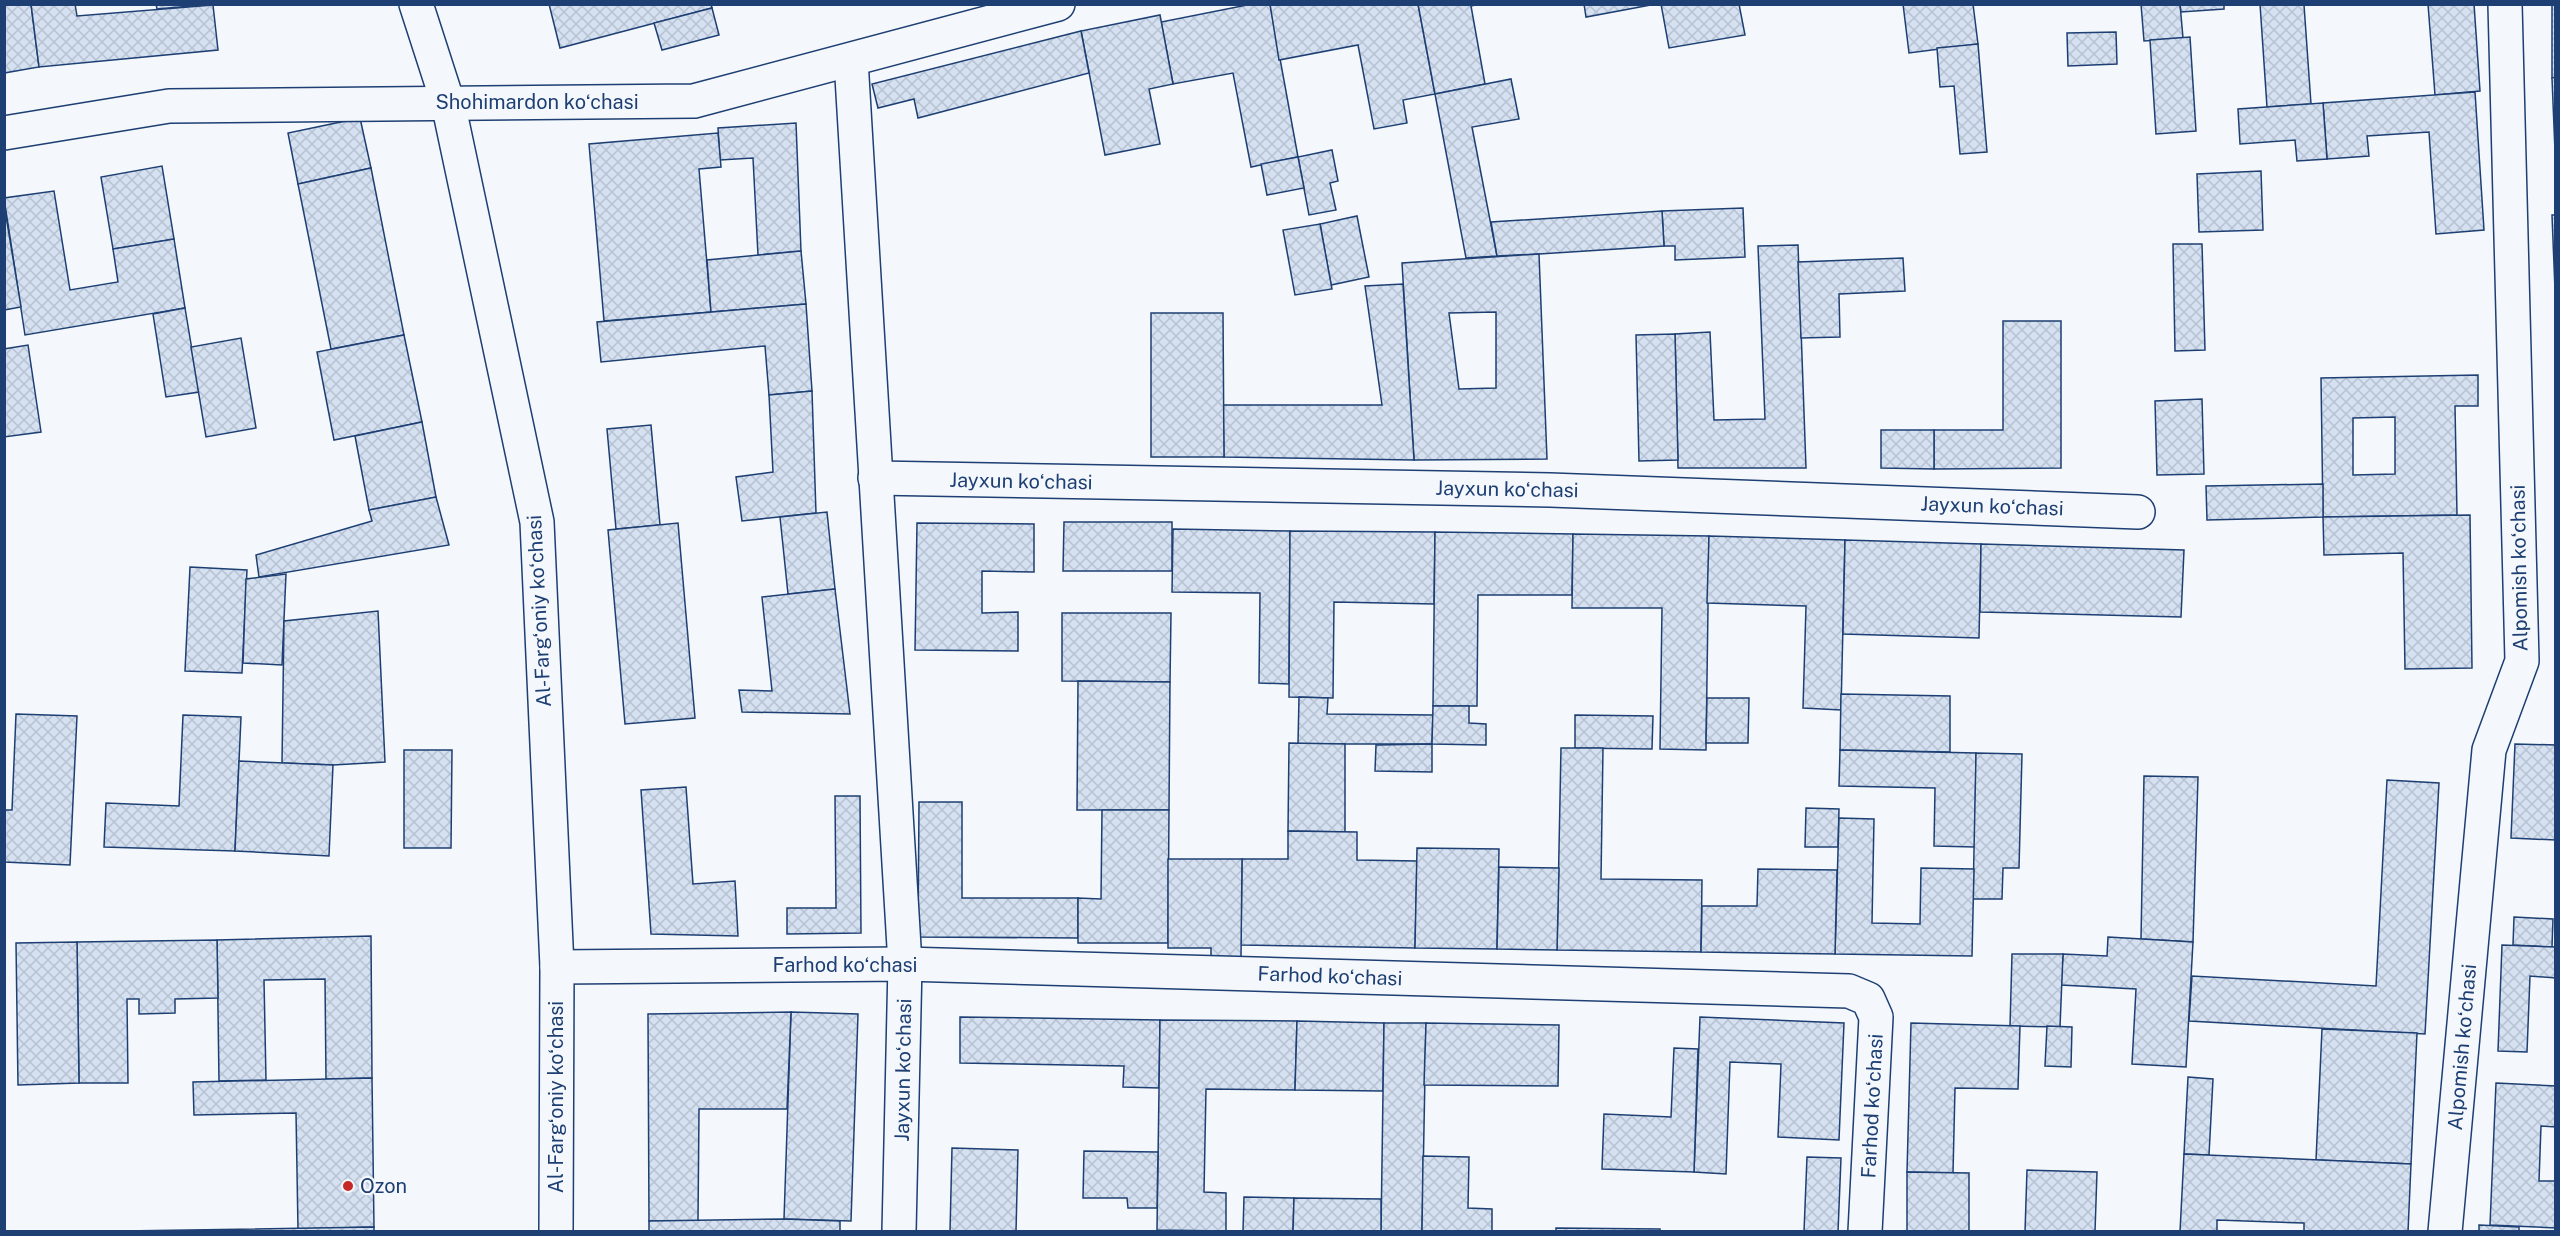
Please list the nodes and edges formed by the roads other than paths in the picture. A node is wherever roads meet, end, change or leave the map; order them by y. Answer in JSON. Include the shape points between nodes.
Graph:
{"nodes":[{"id":1,"x":416,"y":4,"type":"edge"},
{"id":2,"x":1058,"y":4,"type":"edge"},
{"id":3,"x":2505,"y":4,"type":"edge"},
{"id":4,"x":851,"y":60,"type":"junction"},
{"id":5,"x":448,"y":103,"type":"junction"},
{"id":6,"x":4,"y":133,"type":"edge"},
{"id":7,"x":875,"y":478,"type":"junction"},
{"id":8,"x":2138,"y":512,"type":"dead end"},
{"id":9,"x":905,"y":964,"type":"junction"},
{"id":10,"x":557,"y":967,"type":"junction"},
{"id":11,"x":556,"y":1232,"type":"edge"},
{"id":12,"x":899,"y":1232,"type":"edge"},
{"id":13,"x":1865,"y":1232,"type":"edge"},
{"id":14,"x":2445,"y":1232,"type":"edge"}],
"edges":[{"from":1,"to":5,"type":"street","name":"Al-Fargʻoniy koʻchasi"},
{"from":2,"to":4,"type":"street","name":"Shohimardon koʻchasi"},
{"from":3,"to":14,"type":"street","name":"Alpomish koʻchasi","via":[[2522,661],[2489,750]]},
{"from":4,"to":5,"type":"street","name":"Shohimardon koʻchasi","via":[[694,101]]},
{"from":4,"to":7,"type":"street","name":"Jayxun koʻchasi"},
{"from":5,"to":6,"type":"street","name":"Shohimardon koʻchasi","via":[[169,106]]},
{"from":5,"to":10,"type":"street","name":"Al-Fargʻoniy koʻchasi","via":[[537,522]]},
{"from":7,"to":8,"type":"street","name":"Jayxun koʻchasi","via":[[1550,490]]},
{"from":7,"to":9,"type":"street","name":"Jayxun koʻchasi"},
{"from":9,"to":10,"type":"street","name":"Farhod koʻchasi"},
{"from":9,"to":12,"type":"street","name":"Jayxun koʻchasi"},
{"from":9,"to":13,"type":"street","name":"Farhod koʻchasi","via":[[1849,991],[1868,999],[1876,1017]]},
{"from":10,"to":11,"type":"street","name":"Al-Fargʻoniy koʻchasi"}]}
